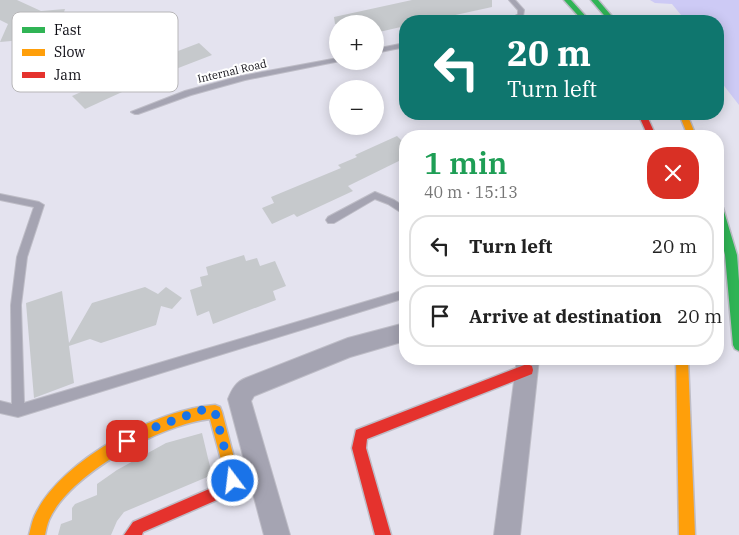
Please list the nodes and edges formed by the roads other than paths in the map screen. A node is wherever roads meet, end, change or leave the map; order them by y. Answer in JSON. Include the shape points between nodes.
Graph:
{"nodes":[{"id":1,"x":512,"y":0,"type":"edge"},
{"id":2,"x":567,"y":0,"type":"edge"},
{"id":3,"x":594,"y":0,"type":"edge"},
{"id":4,"x":521,"y":15,"type":"edge"},
{"id":5,"x":581,"y":15,"type":"edge"},
{"id":6,"x":608,"y":15,"type":"edge"},
{"id":7,"x":399,"y":46,"type":"edge"},
{"id":8,"x":384,"y":49,"type":"edge"},
{"id":9,"x":329,"y":62,"type":"edge"},
{"id":10,"x":135,"y":112,"type":"dead end"},
{"id":11,"x":0,"y":198,"type":"edge"},
{"id":12,"x":399,"y":208,"type":"edge"},
{"id":13,"x":331,"y":220,"type":"dead end"},
{"id":14,"x":724,"y":230,"type":"edge"},
{"id":15,"x":399,"y":296,"type":"edge"},
{"id":16,"x":399,"y":334,"type":"edge"},
{"id":17,"x":739,"y":345,"type":"edge"},
{"id":18,"x":525,"y":365,"type":"edge"},
{"id":19,"x":527,"y":365,"type":"edge"},
{"id":20,"x":682,"y":365,"type":"edge"},
{"id":21,"x":0,"y":406,"type":"edge"},
{"id":22,"x":18,"y":411,"type":"junction"},
{"id":23,"x":37,"y":535,"type":"edge"},
{"id":24,"x":132,"y":535,"type":"edge"},
{"id":25,"x":277,"y":535,"type":"edge"},
{"id":26,"x":382,"y":535,"type":"edge"},
{"id":27,"x":507,"y":535,"type":"edge"},
{"id":28,"x":687,"y":535,"type":"edge"}],
"edges":[{"from":1,"to":4,"type":"lane"},
{"from":2,"to":5,"type":"main road"},
{"from":3,"to":6,"type":"main road"},
{"from":7,"to":8,"type":"lane"},
{"from":9,"to":10,"type":"lane","name":"Internal Road","via":[[244,78]]},
{"from":11,"to":22,"type":"lane","via":[[39,205],[22,257],[16,306]]},
{"from":12,"to":13,"type":"lane","via":[[375,195]]},
{"from":14,"to":17,"type":"main road","via":[[731,255]]},
{"from":15,"to":22,"type":"lane"},
{"from":16,"to":25,"type":"street","via":[[348,348],[246,389],[239,399]]},
{"from":18,"to":26,"type":"main road","via":[[361,435],[359,448]]},
{"from":19,"to":27,"type":"street"},
{"from":20,"to":28,"type":"main road"},
{"from":21,"to":22,"type":"lane"},
{"from":23,"to":24,"type":"main road","via":[[37,524],[50,502],[83,470],[142,432],[202,410],[215,412],[233,481],[228,488],[138,527]]}]}
